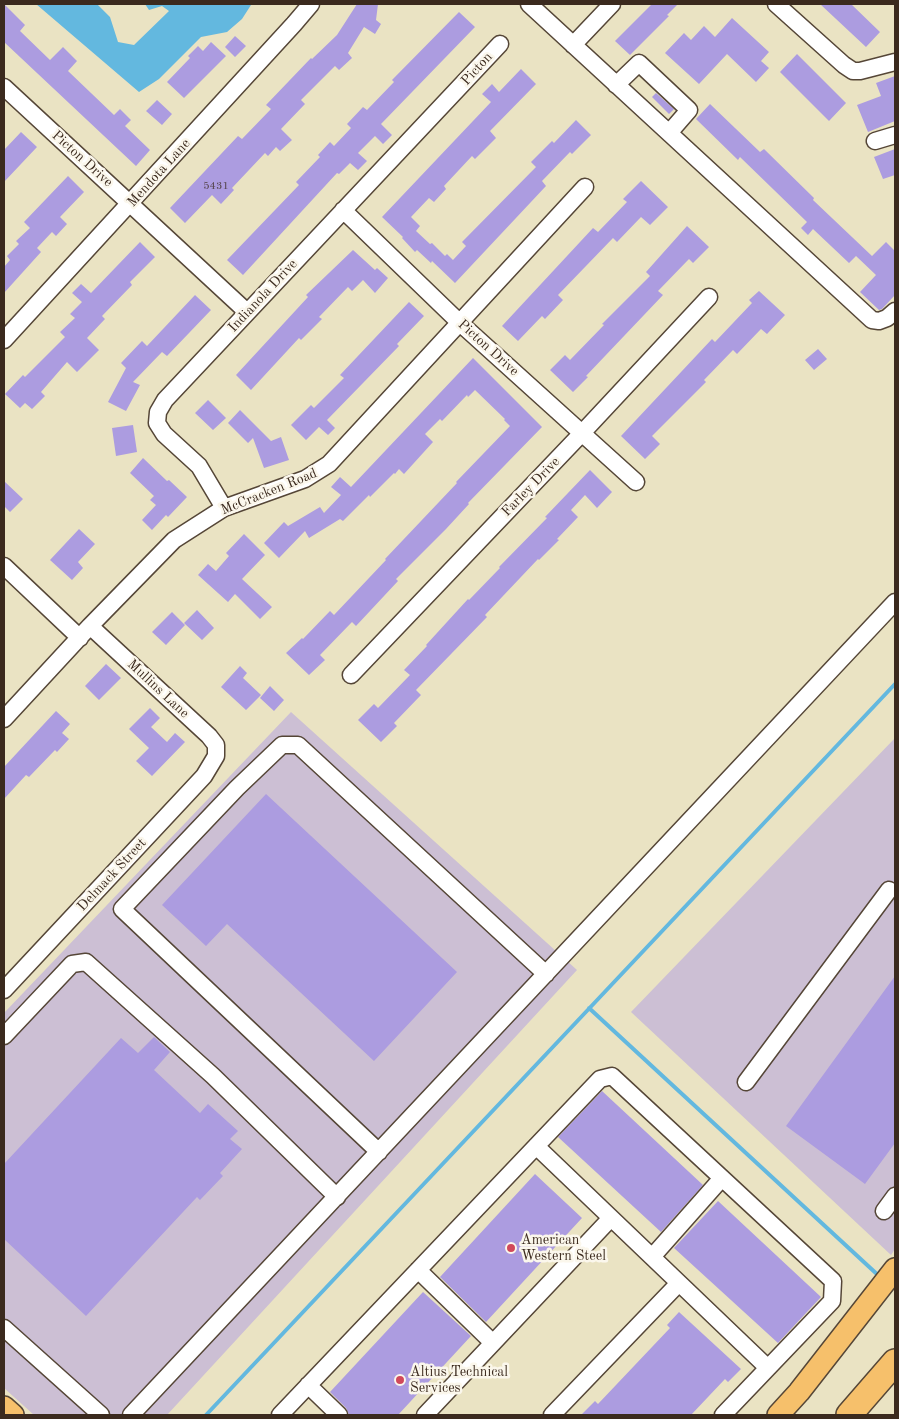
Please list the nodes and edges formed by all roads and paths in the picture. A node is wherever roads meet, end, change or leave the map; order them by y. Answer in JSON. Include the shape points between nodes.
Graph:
{"nodes":[{"id":1,"x":311,"y":4,"type":"edge"},
{"id":2,"x":529,"y":4,"type":"edge"},
{"id":3,"x":612,"y":4,"type":"edge"},
{"id":4,"x":781,"y":6,"type":"edge"},
{"id":5,"x":500,"y":44,"type":"dead end"},
{"id":6,"x":573,"y":45,"type":"junction"},
{"id":7,"x":895,"y":62,"type":"edge"},
{"id":8,"x":616,"y":85,"type":"junction"},
{"id":9,"x":7,"y":95,"type":"edge"},
{"id":10,"x":454,"y":95,"type":"joint"},
{"id":11,"x":669,"y":133,"type":"junction"},
{"id":12,"x":895,"y":135,"type":"edge"},
{"id":13,"x":875,"y":141,"type":"dead end"},
{"id":14,"x":585,"y":187,"type":"dead end"},
{"id":15,"x":131,"y":203,"type":"junction"},
{"id":16,"x":343,"y":210,"type":"junction"},
{"id":17,"x":709,"y":297,"type":"dead end"},
{"id":18,"x":895,"y":311,"type":"edge"},
{"id":19,"x":247,"y":312,"type":"junction"},
{"id":20,"x":460,"y":323,"type":"junction"},
{"id":21,"x":4,"y":340,"type":"edge"},
{"id":22,"x":583,"y":432,"type":"junction"},
{"id":23,"x":636,"y":482,"type":"dead end"},
{"id":24,"x":224,"y":508,"type":"junction"},
{"id":25,"x":4,"y":566,"type":"edge"},
{"id":26,"x":895,"y":602,"type":"edge"},
{"id":27,"x":85,"y":632,"type":"junction"},
{"id":28,"x":350,"y":675,"type":"dead end"},
{"id":29,"x":4,"y":719,"type":"edge"},
{"id":30,"x":216,"y":756,"type":"joint"},
{"id":31,"x":893,"y":889,"type":"edge"},
{"id":32,"x":546,"y":974,"type":"junction"},
{"id":33,"x":4,"y":990,"type":"edge"},
{"id":34,"x":4,"y":1036,"type":"edge"},
{"id":35,"x":746,"y":1082,"type":"dead end"},
{"id":36,"x":536,"y":1146,"type":"junction"},
{"id":37,"x":379,"y":1152,"type":"junction"},
{"id":38,"x":722,"y":1178,"type":"junction"},
{"id":39,"x":895,"y":1196,"type":"edge"},
{"id":40,"x":337,"y":1197,"type":"junction"},
{"id":41,"x":884,"y":1211,"type":"dead end"},
{"id":42,"x":611,"y":1218,"type":"junction"},
{"id":43,"x":652,"y":1257,"type":"junction"},
{"id":44,"x":895,"y":1269,"type":"edge"},
{"id":45,"x":418,"y":1270,"type":"junction"},
{"id":46,"x":679,"y":1283,"type":"junction"},
{"id":47,"x":4,"y":1328,"type":"edge"},
{"id":48,"x":493,"y":1343,"type":"junction"},
{"id":49,"x":895,"y":1362,"type":"edge"},
{"id":50,"x":768,"y":1368,"type":"junction"},
{"id":51,"x":308,"y":1385,"type":"junction"},
{"id":52,"x":4,"y":1407,"type":"edge"},
{"id":53,"x":561,"y":1412,"type":"edge"},
{"id":54,"x":13,"y":1415,"type":"edge"},
{"id":55,"x":101,"y":1415,"type":"edge"},
{"id":56,"x":131,"y":1415,"type":"edge"},
{"id":57,"x":280,"y":1415,"type":"edge"},
{"id":58,"x":340,"y":1415,"type":"edge"},
{"id":59,"x":425,"y":1415,"type":"edge"},
{"id":60,"x":723,"y":1415,"type":"edge"},
{"id":61,"x":778,"y":1415,"type":"edge"},
{"id":62,"x":849,"y":1415,"type":"edge"}],
"edges":[{"from":1,"to":15,"type":"street","name":"Mendota Lane"},
{"from":2,"to":6,"type":"street"},
{"from":3,"to":6,"type":"street"},
{"from":4,"to":7,"type":"street","via":[[853,71]]},
{"from":5,"to":10,"type":"street","name":"Picton"},
{"from":6,"to":8,"type":"street"},
{"from":8,"to":11,"type":"street"},
{"from":8,"to":11,"type":"street","via":[[639,63],[689,110]]},
{"from":9,"to":15,"type":"street","name":"Picton Drive"},
{"from":10,"to":16,"type":"street","name":"Indianola Drive"},
{"from":11,"to":18,"type":"street","via":[[872,320],[887,318]]},
{"from":12,"to":13,"type":"street"},
{"from":14,"to":20,"type":"street","name":"McCracken Road"},
{"from":15,"to":19,"type":"street","name":"Picton Drive"},
{"from":15,"to":21,"type":"street","name":"Mendota Lane"},
{"from":16,"to":19,"type":"street","name":"Indianola Drive"},
{"from":16,"to":20,"type":"street","name":"Picton Drive"},
{"from":17,"to":22,"type":"street","name":"Farley Drive"},
{"from":19,"to":24,"type":"street","name":"Indianola Drive","via":[[165,400],[158,412],[157,423],[164,434],[199,466]]},
{"from":20,"to":22,"type":"street","name":"Picton Drive"},
{"from":20,"to":24,"type":"street","name":"McCracken Road","via":[[329,464],[305,479]]},
{"from":22,"to":23,"type":"street","name":"Picton Drive"},
{"from":22,"to":28,"type":"street","name":"Farley Drive"},
{"from":24,"to":27,"type":"street","name":"McCracken Road","via":[[174,540]]},
{"from":25,"to":27,"type":"street","name":"Mullins Lane"},
{"from":26,"to":32,"type":"street"},
{"from":27,"to":29,"type":"street","name":"McCracken Road"},
{"from":27,"to":30,"type":"street","name":"Mullins Lane","via":[[209,736],[216,745]]},
{"from":30,"to":33,"type":"street","name":"Delmack Street","via":[[204,776]]},
{"from":31,"to":35,"type":"street"},
{"from":32,"to":37,"type":"street"},
{"from":32,"to":37,"type":"street","via":[[298,745],[282,745],[122,910]]},
{"from":34,"to":40,"type":"street","via":[[72,964],[86,962],[213,1076]]},
{"from":36,"to":38,"type":"street","via":[[600,1078],[612,1076]]},
{"from":36,"to":42,"type":"street"},
{"from":36,"to":45,"type":"street"},
{"from":37,"to":40,"type":"street"},
{"from":38,"to":43,"type":"street"},
{"from":38,"to":50,"type":"street","via":[[833,1281],[832,1301]]},
{"from":39,"to":41,"type":"street"},
{"from":40,"to":56,"type":"street"},
{"from":42,"to":43,"type":"street"},
{"from":42,"to":48,"type":"street"},
{"from":43,"to":46,"type":"street"},
{"from":44,"to":61,"type":"main road"},
{"from":45,"to":48,"type":"street"},
{"from":45,"to":51,"type":"street"},
{"from":46,"to":50,"type":"street"},
{"from":46,"to":53,"type":"street"},
{"from":47,"to":55,"type":"street"},
{"from":48,"to":59,"type":"street"},
{"from":49,"to":62,"type":"highway"},
{"from":50,"to":60,"type":"street"},
{"from":51,"to":57,"type":"street"},
{"from":51,"to":58,"type":"street"},
{"from":52,"to":54,"type":"main road"}]}
